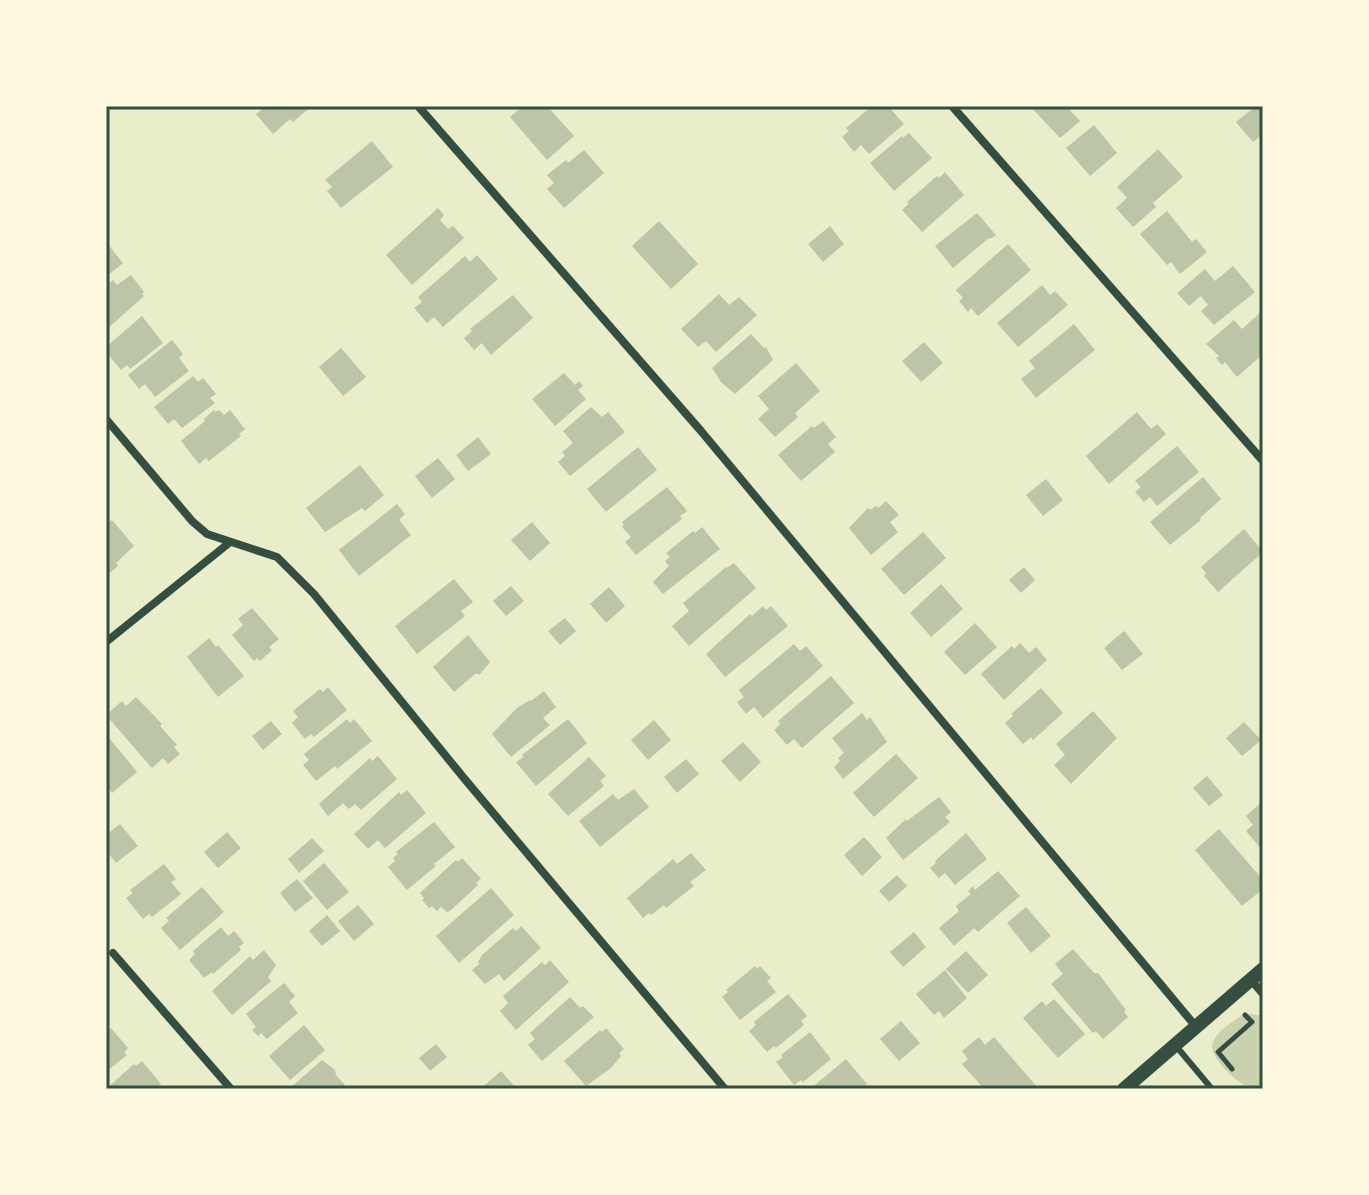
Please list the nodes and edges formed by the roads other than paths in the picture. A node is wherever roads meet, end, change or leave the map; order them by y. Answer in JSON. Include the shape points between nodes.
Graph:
{"nodes":[{"id":1,"x":418,"y":106,"type":"edge"},
{"id":2,"x":952,"y":106,"type":"edge"},
{"id":3,"x":106,"y":419,"type":"edge"},
{"id":4,"x":1263,"y":461,"type":"edge"},
{"id":5,"x":229,"y":543,"type":"junction"},
{"id":6,"x":106,"y":642,"type":"edge"},
{"id":7,"x":113,"y":953,"type":"dead end"},
{"id":8,"x":1263,"y":969,"type":"edge"},
{"id":9,"x":1251,"y":980,"type":"junction"},
{"id":10,"x":1263,"y":994,"type":"edge"},
{"id":11,"x":1197,"y":1028,"type":"junction"},
{"id":12,"x":1176,"y":1046,"type":"junction"},
{"id":13,"x":231,"y":1089,"type":"edge"},
{"id":14,"x":725,"y":1089,"type":"edge"},
{"id":15,"x":1124,"y":1089,"type":"edge"},
{"id":16,"x":1212,"y":1089,"type":"edge"}],
"edges":[{"from":1,"to":11,"type":"street","via":[[701,431]]},
{"from":2,"to":4,"type":"street"},
{"from":3,"to":5,"type":"street","via":[[192,521]]},
{"from":5,"to":6,"type":"street"},
{"from":5,"to":14,"type":"street","via":[[277,557],[314,594]]},
{"from":7,"to":13,"type":"street"},
{"from":8,"to":9,"type":"street"},
{"from":9,"to":10,"type":"street"},
{"from":9,"to":11,"type":"street"},
{"from":11,"to":12,"type":"street"},
{"from":12,"to":15,"type":"street"},
{"from":12,"to":16,"type":"lane"}]}
